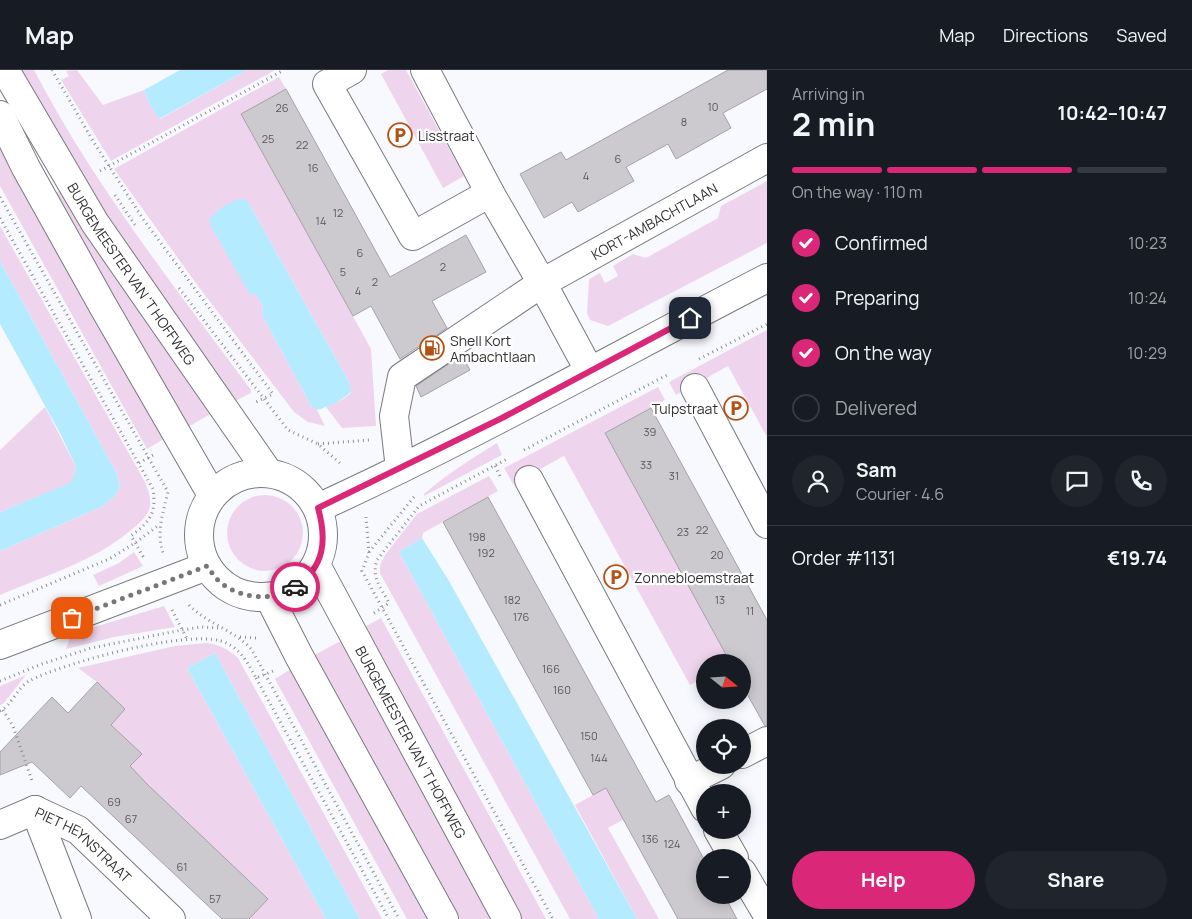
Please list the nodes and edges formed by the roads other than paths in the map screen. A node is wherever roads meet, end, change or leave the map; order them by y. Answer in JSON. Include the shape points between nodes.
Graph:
{"nodes":[{"id":1,"x":5,"y":70,"type":"edge"},
{"id":2,"x":352,"y":70,"type":"edge"},
{"id":3,"x":425,"y":70,"type":"edge"},
{"id":4,"x":0,"y":115,"type":"edge"},
{"id":5,"x":767,"y":158,"type":"edge"},
{"id":6,"x":490,"y":193,"type":"junction"},
{"id":7,"x":767,"y":278,"type":"edge"},
{"id":8,"x":542,"y":283,"type":"junction"},
{"id":9,"x":589,"y":370,"type":"junction"},
{"id":10,"x":696,"y":388,"type":"dead end"},
{"id":11,"x":400,"y":469,"type":"junction"},
{"id":12,"x":268,"y":472,"type":"junction"},
{"id":13,"x":529,"y":480,"type":"dead end"},
{"id":14,"x":212,"y":495,"type":"junction"},
{"id":15,"x":318,"y":508,"type":"junction"},
{"id":16,"x":767,"y":524,"type":"edge"},
{"id":17,"x":316,"y":565,"type":"junction"},
{"id":18,"x":207,"y":566,"type":"junction"},
{"id":19,"x":269,"y":597,"type":"junction"},
{"id":20,"x":0,"y":645,"type":"edge"},
{"id":21,"x":703,"y":774,"type":"edge"},
{"id":22,"x":689,"y":781,"type":"junction"},
{"id":23,"x":696,"y":793,"type":"edge"},
{"id":24,"x":34,"y":810,"type":"junction"},
{"id":25,"x":0,"y":825,"type":"edge"},
{"id":26,"x":751,"y":887,"type":"edge"},
{"id":27,"x":767,"y":914,"type":"edge"},
{"id":28,"x":77,"y":919,"type":"edge"},
{"id":29,"x":171,"y":919,"type":"edge"},
{"id":30,"x":444,"y":919,"type":"edge"},
{"id":31,"x":508,"y":919,"type":"edge"}],
"edges":[{"from":1,"to":12,"type":"street","name":"BURGEMEESTER VAN 'T HOFFWEG","via":[[95,223]]},
{"from":2,"to":6,"type":"street","via":[[327,84],[413,236]]},
{"from":3,"to":6,"type":"street"},
{"from":4,"to":14,"type":"street","via":[[36,185]]},
{"from":5,"to":8,"type":"street","name":"KORT-AMBACHTLAAN"},
{"from":6,"to":8,"type":"street"},
{"from":7,"to":9,"type":"street"},
{"from":8,"to":9,"type":"street"},
{"from":8,"to":11,"type":"street","name":"KORT-AMBACHTLAAN","via":[[402,377],[394,416]]},
{"from":9,"to":11,"type":"street"},
{"from":10,"to":16,"type":"street"},
{"from":11,"to":15,"type":"street"},
{"from":12,"to":14,"type":"street","via":[[247,473],[228,481]]},
{"from":12,"to":15,"type":"street","via":[[288,478],[306,490]]},
{"from":13,"to":22,"type":"street"},
{"from":14,"to":18,"type":"street","via":[[201,517],[199,534]]},
{"from":15,"to":17,"type":"street","via":[[324,527],[323,546]]},
{"from":17,"to":19,"type":"street","via":[[304,581],[288,592]]},
{"from":17,"to":31,"type":"street","name":"BURGEMEESTER VAN 'T HOFFWEG"},
{"from":18,"to":19,"type":"street","via":[[219,581],[234,591],[251,597]]},
{"from":18,"to":20,"type":"street"},
{"from":19,"to":30,"type":"street"},
{"from":21,"to":22,"type":"street"},
{"from":22,"to":23,"type":"street"},
{"from":24,"to":25,"type":"street"},
{"from":24,"to":28,"type":"street","name":"PIET HEYNSTRAAT"},
{"from":24,"to":29,"type":"street","name":"PIET HEYNSTRAAT","via":[[78,830]]},
{"from":26,"to":27,"type":"street"}]}
